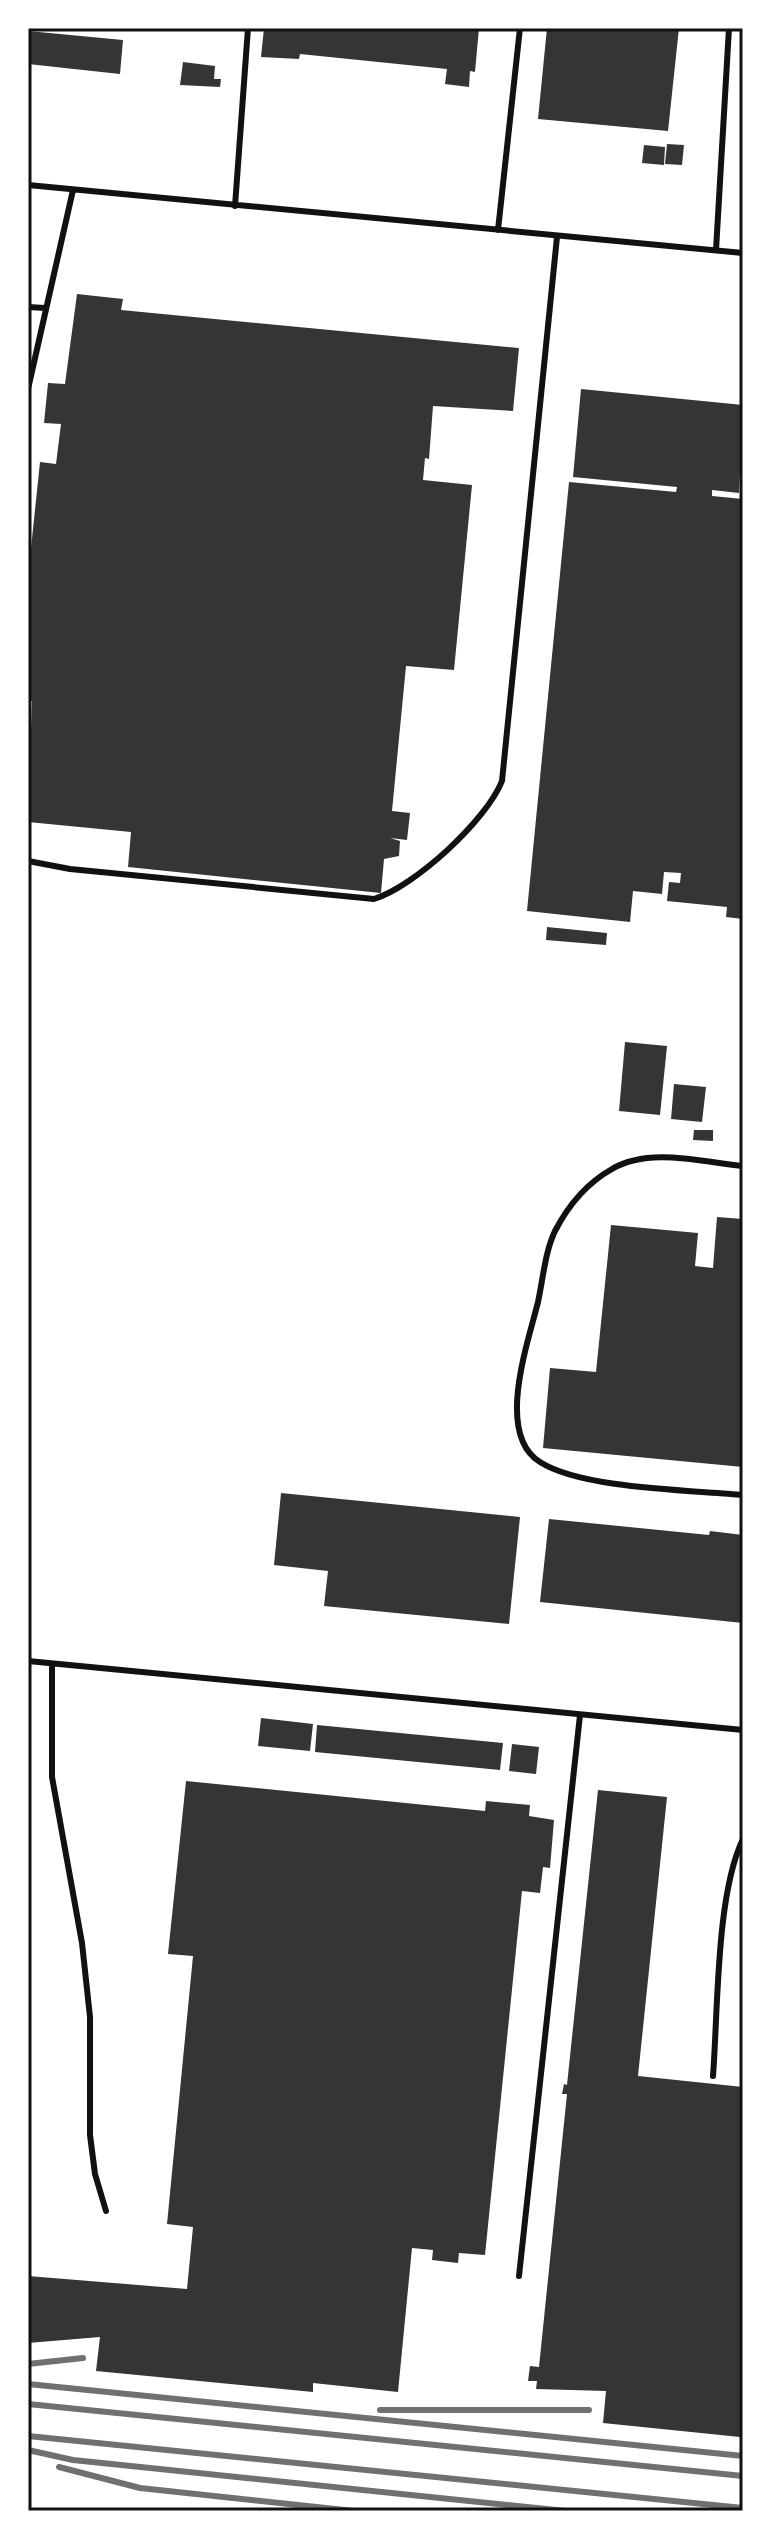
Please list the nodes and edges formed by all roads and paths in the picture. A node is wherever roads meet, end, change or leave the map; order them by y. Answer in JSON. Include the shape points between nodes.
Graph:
{"nodes":[{"id":1,"x":248,"y":28,"type":"edge"},
{"id":2,"x":520,"y":28,"type":"edge"},
{"id":3,"x":729,"y":28,"type":"edge"},
{"id":4,"x":28,"y":185,"type":"edge"},
{"id":5,"x":73,"y":190,"type":"junction"},
{"id":6,"x":235,"y":206,"type":"junction"},
{"id":7,"x":498,"y":230,"type":"junction"},
{"id":8,"x":557,"y":237,"type":"junction"},
{"id":9,"x":716,"y":250,"type":"junction"},
{"id":10,"x":743,"y":253,"type":"edge"},
{"id":11,"x":28,"y":307,"type":"edge"},
{"id":12,"x":45,"y":308,"type":"junction"},
{"id":13,"x":28,"y":389,"type":"edge"},
{"id":14,"x":28,"y":861,"type":"edge"},
{"id":15,"x":743,"y":1166,"type":"edge"},
{"id":16,"x":743,"y":1495,"type":"edge"},
{"id":17,"x":28,"y":1661,"type":"edge"},
{"id":18,"x":52,"y":1664,"type":"junction"},
{"id":19,"x":580,"y":1715,"type":"junction"},
{"id":20,"x":743,"y":1730,"type":"edge"},
{"id":21,"x":743,"y":1839,"type":"edge"},
{"id":22,"x":713,"y":2076,"type":"dead end"},
{"id":23,"x":106,"y":2211,"type":"dead end"},
{"id":24,"x":519,"y":2276,"type":"dead end"}],
"edges":[{"from":1,"to":6,"type":"lane"},
{"from":2,"to":7,"type":"lane"},
{"from":3,"to":9,"type":"lane"},
{"from":4,"to":5,"type":"lane"},
{"from":5,"to":6,"type":"lane"},
{"from":5,"to":12,"type":"lane"},
{"from":6,"to":7,"type":"lane"},
{"from":7,"to":8,"type":"lane"},
{"from":8,"to":9,"type":"lane"},
{"from":8,"to":14,"type":"lane","via":[[502,781],[489,808],[467,833],[398,888],[374,899]]},
{"from":9,"to":10,"type":"lane"},
{"from":11,"to":12,"type":"lane"},
{"from":12,"to":13,"type":"lane"},
{"from":15,"to":16,"type":"lane","via":[[630,1160],[593,1182],[566,1210],[553,1235],[516,1393],[524,1446],[538,1461],[588,1479]]},
{"from":17,"to":18,"type":"lane"},
{"from":18,"to":19,"type":"lane"},
{"from":18,"to":23,"type":"lane","via":[[52,1777],[82,1943],[90,2017],[90,2135]]},
{"from":19,"to":20,"type":"lane"},
{"from":19,"to":24,"type":"lane"},
{"from":21,"to":22,"type":"lane","via":[[733,1859],[727,1901]]}]}
